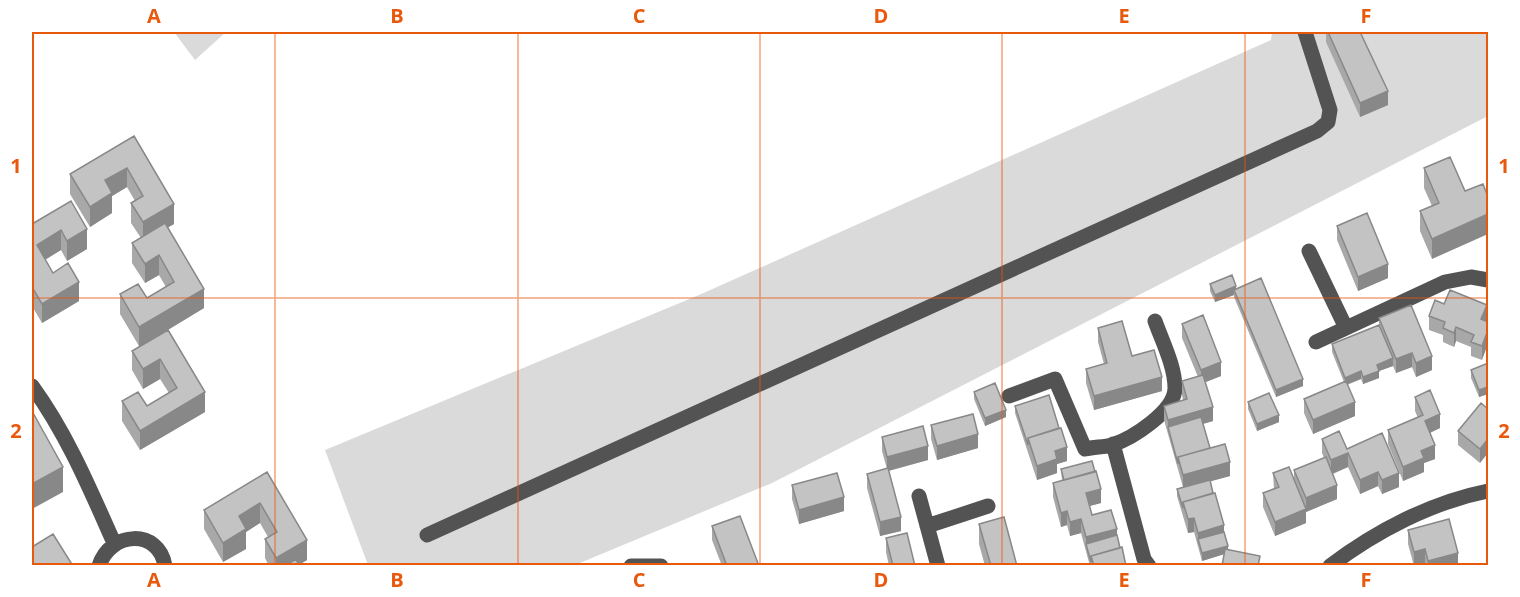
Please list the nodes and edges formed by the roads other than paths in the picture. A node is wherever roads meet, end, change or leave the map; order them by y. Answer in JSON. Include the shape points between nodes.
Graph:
{"nodes":[{"id":1,"x":1305,"y":32,"type":"edge"},
{"id":2,"x":1309,"y":251,"type":"dead end"},
{"id":3,"x":1488,"y":280,"type":"edge"},
{"id":4,"x":1155,"y":321,"type":"dead end"},
{"id":5,"x":1346,"y":328,"type":"junction"},
{"id":6,"x":1316,"y":342,"type":"dead end"},
{"id":7,"x":32,"y":386,"type":"edge"},
{"id":8,"x":1009,"y":396,"type":"dead end"},
{"id":9,"x":1113,"y":444,"type":"junction"},
{"id":10,"x":1488,"y":490,"type":"edge"},
{"id":11,"x":919,"y":496,"type":"dead end"},
{"id":12,"x":988,"y":506,"type":"dead end"},
{"id":13,"x":927,"y":526,"type":"junction"},
{"id":14,"x":427,"y":535,"type":"dead end"},
{"id":15,"x":114,"y":543,"type":"junction"},
{"id":16,"x":99,"y":566,"type":"edge"},
{"id":17,"x":165,"y":566,"type":"edge"},
{"id":18,"x":631,"y":566,"type":"edge"},
{"id":19,"x":661,"y":566,"type":"edge"},
{"id":20,"x":938,"y":566,"type":"edge"},
{"id":21,"x":1149,"y":566,"type":"edge"},
{"id":22,"x":1330,"y":566,"type":"edge"}],
"edges":[{"from":1,"to":14,"type":"street","via":[[1330,110],[1328,122],[1317,131]]},
{"from":2,"to":5,"type":"street"},
{"from":3,"to":5,"type":"street","via":[[1471,277],[1444,282]]},
{"from":4,"to":9,"type":"street","via":[[1175,387],[1168,408]]},
{"from":5,"to":6,"type":"street"},
{"from":7,"to":15,"type":"street","via":[[73,454]]},
{"from":8,"to":9,"type":"street","via":[[1055,379],[1085,449]]},
{"from":9,"to":21,"type":"street"},
{"from":10,"to":22,"type":"street","via":[[1448,501],[1405,521],[1361,543]]},
{"from":11,"to":13,"type":"street"},
{"from":12,"to":13,"type":"street"},
{"from":13,"to":20,"type":"street"},
{"from":15,"to":16,"type":"street","via":[[103,554]]},
{"from":15,"to":17,"type":"street","via":[[128,538],[143,540],[155,547]]},
{"from":18,"to":19,"type":"street"}]}
